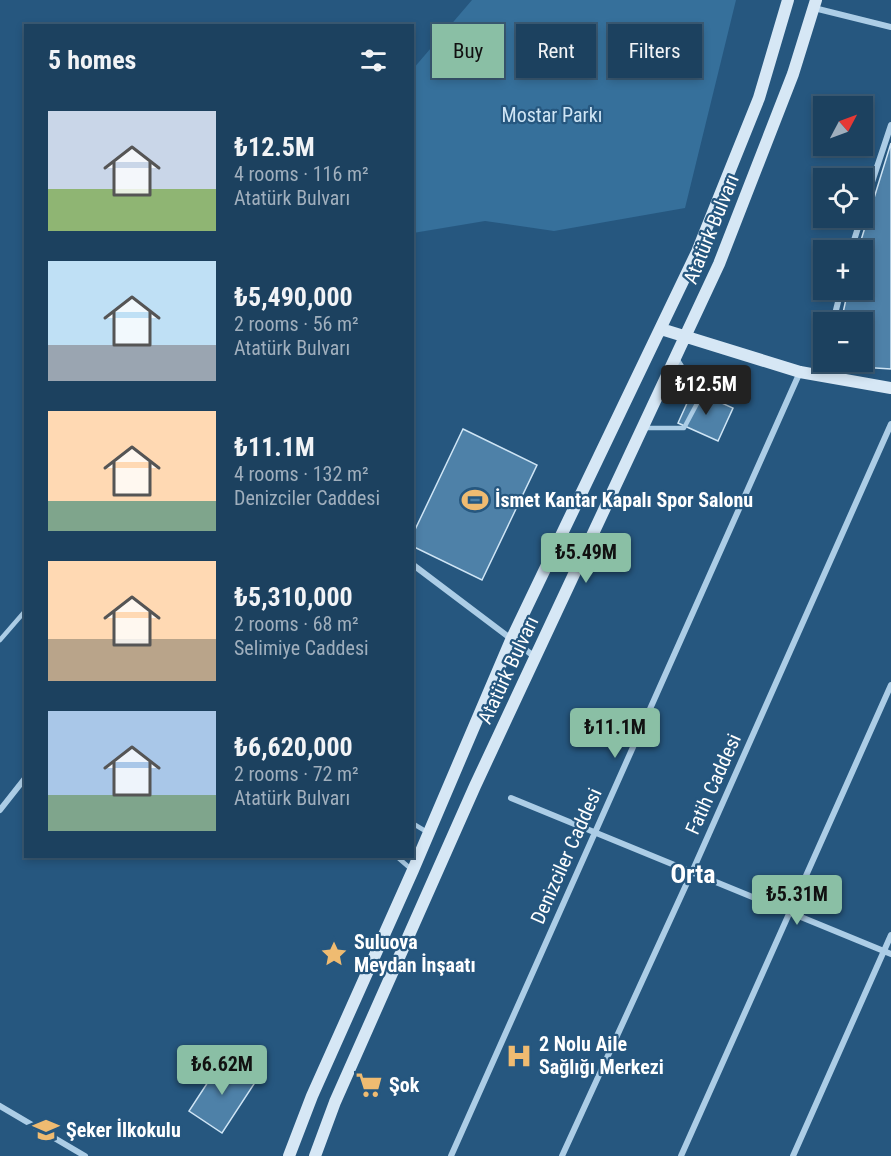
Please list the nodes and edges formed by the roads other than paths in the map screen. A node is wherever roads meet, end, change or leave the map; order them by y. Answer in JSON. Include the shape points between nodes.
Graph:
{"nodes":[{"id":1,"x":788,"y":0,"type":"edge"},
{"id":2,"x":815,"y":4,"type":"edge"},
{"id":3,"x":891,"y":27,"type":"edge"},
{"id":4,"x":891,"y":125,"type":"edge"},
{"id":5,"x":873,"y":179,"type":"edge"},
{"id":6,"x":661,"y":329,"type":"junction"},
{"id":7,"x":686,"y":336,"type":"junction"},
{"id":8,"x":676,"y":357,"type":"junction"},
{"id":9,"x":800,"y":372,"type":"junction"},
{"id":10,"x":821,"y":372,"type":"edge"},
{"id":11,"x":820,"y":375,"type":"junction"},
{"id":12,"x":891,"y":388,"type":"edge"},
{"id":13,"x":891,"y":424,"type":"edge"},
{"id":14,"x":643,"y":428,"type":"junction"},
{"id":15,"x":414,"y":566,"type":"edge"},
{"id":16,"x":24,"y":612,"type":"edge"},
{"id":17,"x":0,"y":640,"type":"edge"},
{"id":18,"x":511,"y":640,"type":"junction"},
{"id":19,"x":535,"y":657,"type":"junction"},
{"id":20,"x":891,"y":685,"type":"edge"},
{"id":21,"x":24,"y":780,"type":"edge"},
{"id":22,"x":511,"y":798,"type":"dead end"},
{"id":23,"x":0,"y":810,"type":"edge"},
{"id":24,"x":414,"y":824,"type":"edge"},
{"id":25,"x":595,"y":832,"type":"junction"},
{"id":26,"x":429,"y":834,"type":"junction"},
{"id":27,"x":398,"y":858,"type":"edge"},
{"id":28,"x":413,"y":870,"type":"junction"},
{"id":29,"x":692,"y":873,"type":"junction"},
{"id":30,"x":790,"y":913,"type":"junction"},
{"id":31,"x":891,"y":935,"type":"edge"},
{"id":32,"x":883,"y":951,"type":"junction"},
{"id":33,"x":891,"y":954,"type":"edge"},
{"id":34,"x":0,"y":1106,"type":"edge"},
{"id":35,"x":85,"y":1156,"type":"edge"},
{"id":36,"x":289,"y":1156,"type":"edge"},
{"id":37,"x":315,"y":1156,"type":"edge"},
{"id":38,"x":451,"y":1156,"type":"edge"},
{"id":39,"x":562,"y":1156,"type":"edge"},
{"id":40,"x":681,"y":1156,"type":"edge"},
{"id":41,"x":793,"y":1156,"type":"edge"}],
"edges":[{"from":1,"to":6,"type":"main road","name":"Atatürk Bulvarı","via":[[759,98],[697,252]]},
{"from":2,"to":3,"type":"street"},
{"from":2,"to":7,"type":"main road","name":"Atatürk Bulvarı","via":[[793,74],[723,254]]},
{"from":4,"to":5,"type":"street"},
{"from":6,"to":7,"type":"main road"},
{"from":6,"to":18,"type":"main road","name":"Atatürk Bulvarı"},
{"from":7,"to":8,"type":"main road","name":"Atatürk Bulvarı"},
{"from":7,"to":9,"type":"main road"},
{"from":8,"to":14,"type":"main road","name":"Atatürk Bulvarı"},
{"from":8,"to":14,"type":"lane","via":[[701,396],[684,428]]},
{"from":9,"to":11,"type":"main road"},
{"from":9,"to":25,"type":"street","name":"Denizciler Caddesi"},
{"from":10,"to":11,"type":"street"},
{"from":11,"to":12,"type":"main road"},
{"from":13,"to":29,"type":"street","name":"Fatih Caddesi"},
{"from":14,"to":19,"type":"main road","name":"Atatürk Bulvarı"},
{"from":15,"to":18,"type":"street"},
{"from":16,"to":17,"type":"lane"},
{"from":18,"to":19,"type":"street"},
{"from":18,"to":26,"type":"main road","name":"Atatürk Bulvarı"},
{"from":19,"to":37,"type":"main road","name":"Atatürk Bulvarı","via":[[340,1091]]},
{"from":20,"to":30,"type":"street"},
{"from":21,"to":23,"type":"street"},
{"from":22,"to":25,"type":"street"},
{"from":24,"to":26,"type":"lane"},
{"from":25,"to":29,"type":"street"},
{"from":25,"to":38,"type":"street","name":"Denizciler Caddesi"},
{"from":26,"to":28,"type":"main road","name":"Atatürk Bulvarı"},
{"from":27,"to":28,"type":"lane"},
{"from":28,"to":36,"type":"main road","name":"Atatürk Bulvarı"},
{"from":29,"to":30,"type":"street"},
{"from":29,"to":39,"type":"street","name":"Fatih Caddesi"},
{"from":30,"to":32,"type":"street"},
{"from":30,"to":40,"type":"street"},
{"from":31,"to":32,"type":"street"},
{"from":32,"to":33,"type":"street"},
{"from":32,"to":41,"type":"street"},
{"from":34,"to":35,"type":"street"}]}
